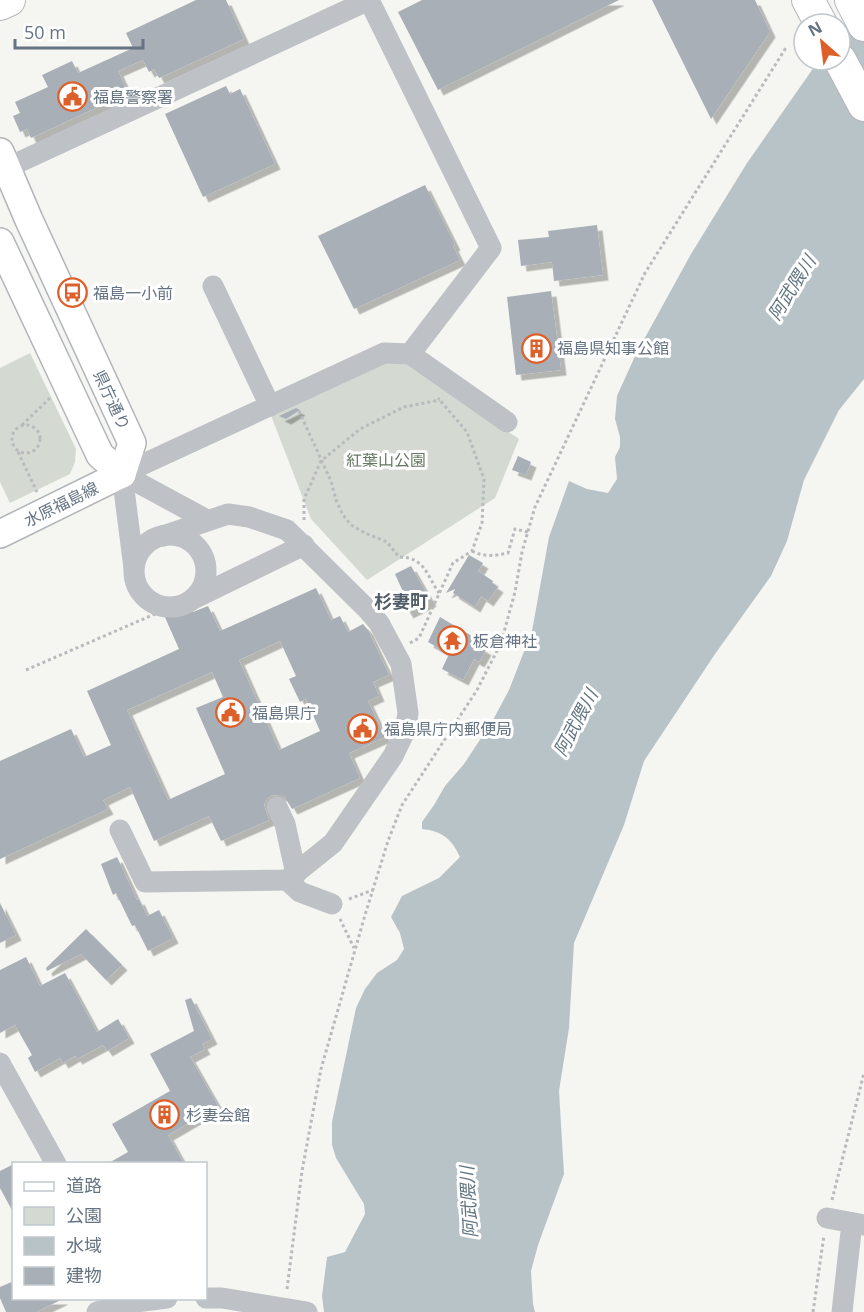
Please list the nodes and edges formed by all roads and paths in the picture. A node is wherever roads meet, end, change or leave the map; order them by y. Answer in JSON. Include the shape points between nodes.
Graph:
{"nodes":[{"id":1,"x":9,"y":0,"type":"edge"},
{"id":2,"x":369,"y":0,"type":"edge"},
{"id":3,"x":851,"y":0,"type":"edge"},
{"id":4,"x":0,"y":4,"type":"edge"},
{"id":5,"x":864,"y":25,"type":"edge"},
{"id":6,"x":787,"y":45,"type":"dead end"},
{"id":7,"x":846,"y":72,"type":"edge"},
{"id":8,"x":864,"y":105,"type":"edge"},
{"id":9,"x":2,"y":163,"type":"edge"},
{"id":10,"x":0,"y":242,"type":"edge"},
{"id":11,"x":213,"y":286,"type":"dead end"},
{"id":12,"x":410,"y":354,"type":"junction"},
{"id":13,"x":57,"y":391,"type":"dead end"},
{"id":14,"x":432,"y":393,"type":"dead end"},
{"id":15,"x":292,"y":396,"type":"junction"},
{"id":16,"x":440,"y":400,"type":"junction"},
{"id":17,"x":270,"y":406,"type":"junction"},
{"id":18,"x":507,"y":422,"type":"dead end"},
{"id":19,"x":20,"y":426,"type":"junction"},
{"id":20,"x":17,"y":450,"type":"junction"},
{"id":21,"x":321,"y":461,"type":"junction"},
{"id":22,"x":122,"y":474,"type":"junction"},
{"id":23,"x":40,"y":498,"type":"dead end"},
{"id":24,"x":207,"y":520,"type":"junction"},
{"id":25,"x":528,"y":532,"type":"junction"},
{"id":26,"x":0,"y":534,"type":"edge"},
{"id":27,"x":163,"y":536,"type":"junction"},
{"id":28,"x":304,"y":545,"type":"junction"},
{"id":29,"x":472,"y":551,"type":"junction"},
{"id":30,"x":134,"y":570,"type":"junction"},
{"id":31,"x":440,"y":593,"type":"junction"},
{"id":32,"x":193,"y":600,"type":"junction"},
{"id":33,"x":171,"y":607,"type":"junction"},
{"id":34,"x":408,"y":644,"type":"dead end"},
{"id":35,"x":26,"y":670,"type":"dead end"},
{"id":36,"x":277,"y":807,"type":"dead end"},
{"id":37,"x":120,"y":830,"type":"dead end"},
{"id":38,"x":291,"y":877,"type":"junction"},
{"id":39,"x":373,"y":890,"type":"junction"},
{"id":40,"x":332,"y":904,"type":"junction"},
{"id":41,"x":355,"y":949,"type":"junction"},
{"id":42,"x":0,"y":1063,"type":"edge"},
{"id":43,"x":864,"y":1073,"type":"edge"},
{"id":44,"x":55,"y":1162,"type":"edge"},
{"id":45,"x":827,"y":1218,"type":"junction"},
{"id":46,"x":858,"y":1224,"type":"edge"},
{"id":47,"x":207,"y":1298,"type":"edge"},
{"id":48,"x":160,"y":1300,"type":"edge"},
{"id":49,"x":106,"y":1308,"type":"edge"},
{"id":50,"x":297,"y":1310,"type":"edge"},
{"id":51,"x":813,"y":1312,"type":"edge"},
{"id":52,"x":842,"y":1312,"type":"edge"}],
"edges":[{"from":1,"to":4,"type":"highway"},
{"from":2,"to":9,"type":"street"},
{"from":2,"to":12,"type":"street","via":[[491,248]]},
{"from":3,"to":5,"type":"highway"},
{"from":6,"to":25,"type":"path","via":[[645,273],[535,507]]},
{"from":7,"to":8,"type":"highway"},
{"from":9,"to":22,"type":"main road","name":"県庁通り","via":[[132,443]]},
{"from":10,"to":22,"type":"main road","name":"県庁通り","via":[[100,455]]},
{"from":11,"to":17,"type":"street"},
{"from":12,"to":15,"type":"street","via":[[384,353]]},
{"from":12,"to":18,"type":"street"},
{"from":13,"to":19,"type":"path"},
{"from":14,"to":16,"type":"path"},
{"from":15,"to":17,"type":"street"},
{"from":15,"to":21,"type":"path"},
{"from":16,"to":21,"type":"path","via":[[395,411],[360,429]]},
{"from":16,"to":29,"type":"path","via":[[466,432],[484,479],[482,523]]},
{"from":17,"to":22,"type":"street"},
{"from":19,"to":20,"type":"path","via":[[12,438]]},
{"from":19,"to":20,"type":"path","via":[[35,427],[41,440],[30,453]]},
{"from":20,"to":23,"type":"path"},
{"from":21,"to":28,"type":"path","via":[[304,499]]},
{"from":21,"to":31,"type":"path","via":[[351,525],[387,542],[399,557],[419,562]]},
{"from":22,"to":24,"type":"street"},
{"from":22,"to":26,"type":"main road","name":"水原福島線"},
{"from":22,"to":30,"type":"street"},
{"from":24,"to":27,"type":"street"},
{"from":24,"to":28,"type":"street","via":[[228,514],[249,517],[287,530]]},
{"from":25,"to":29,"type":"path","via":[[515,529],[508,553],[495,556]]},
{"from":25,"to":39,"type":"path","via":[[501,643],[477,690],[402,805]]},
{"from":27,"to":30,"type":"street","via":[[142,548]]},
{"from":27,"to":32,"type":"street","via":[[186,539],[203,556],[206,580]]},
{"from":28,"to":32,"type":"street"},
{"from":28,"to":38,"type":"street","via":[[378,623],[401,664],[408,713],[405,731],[393,756],[333,843]]},
{"from":29,"to":31,"type":"path","via":[[453,563]]},
{"from":30,"to":33,"type":"street","via":[[141,592],[159,606]]},
{"from":31,"to":34,"type":"path","via":[[419,638]]},
{"from":32,"to":33,"type":"street"},
{"from":33,"to":35,"type":"path"},
{"from":36,"to":38,"type":"street","via":[[285,824]]},
{"from":37,"to":38,"type":"street","via":[[145,882]]},
{"from":38,"to":40,"type":"street","via":[[300,892]]},
{"from":39,"to":40,"type":"path"},
{"from":39,"to":41,"type":"path"},
{"from":40,"to":41,"type":"path"},
{"from":41,"to":50,"type":"path","via":[[321,1069],[302,1171]]},
{"from":42,"to":44,"type":"street","via":[[10,1096]]},
{"from":43,"to":45,"type":"path"},
{"from":45,"to":46,"type":"street"},
{"from":45,"to":51,"type":"path"},
{"from":46,"to":52,"type":"street"},
{"from":47,"to":50,"type":"street"},
{"from":48,"to":49,"type":"street"}]}
